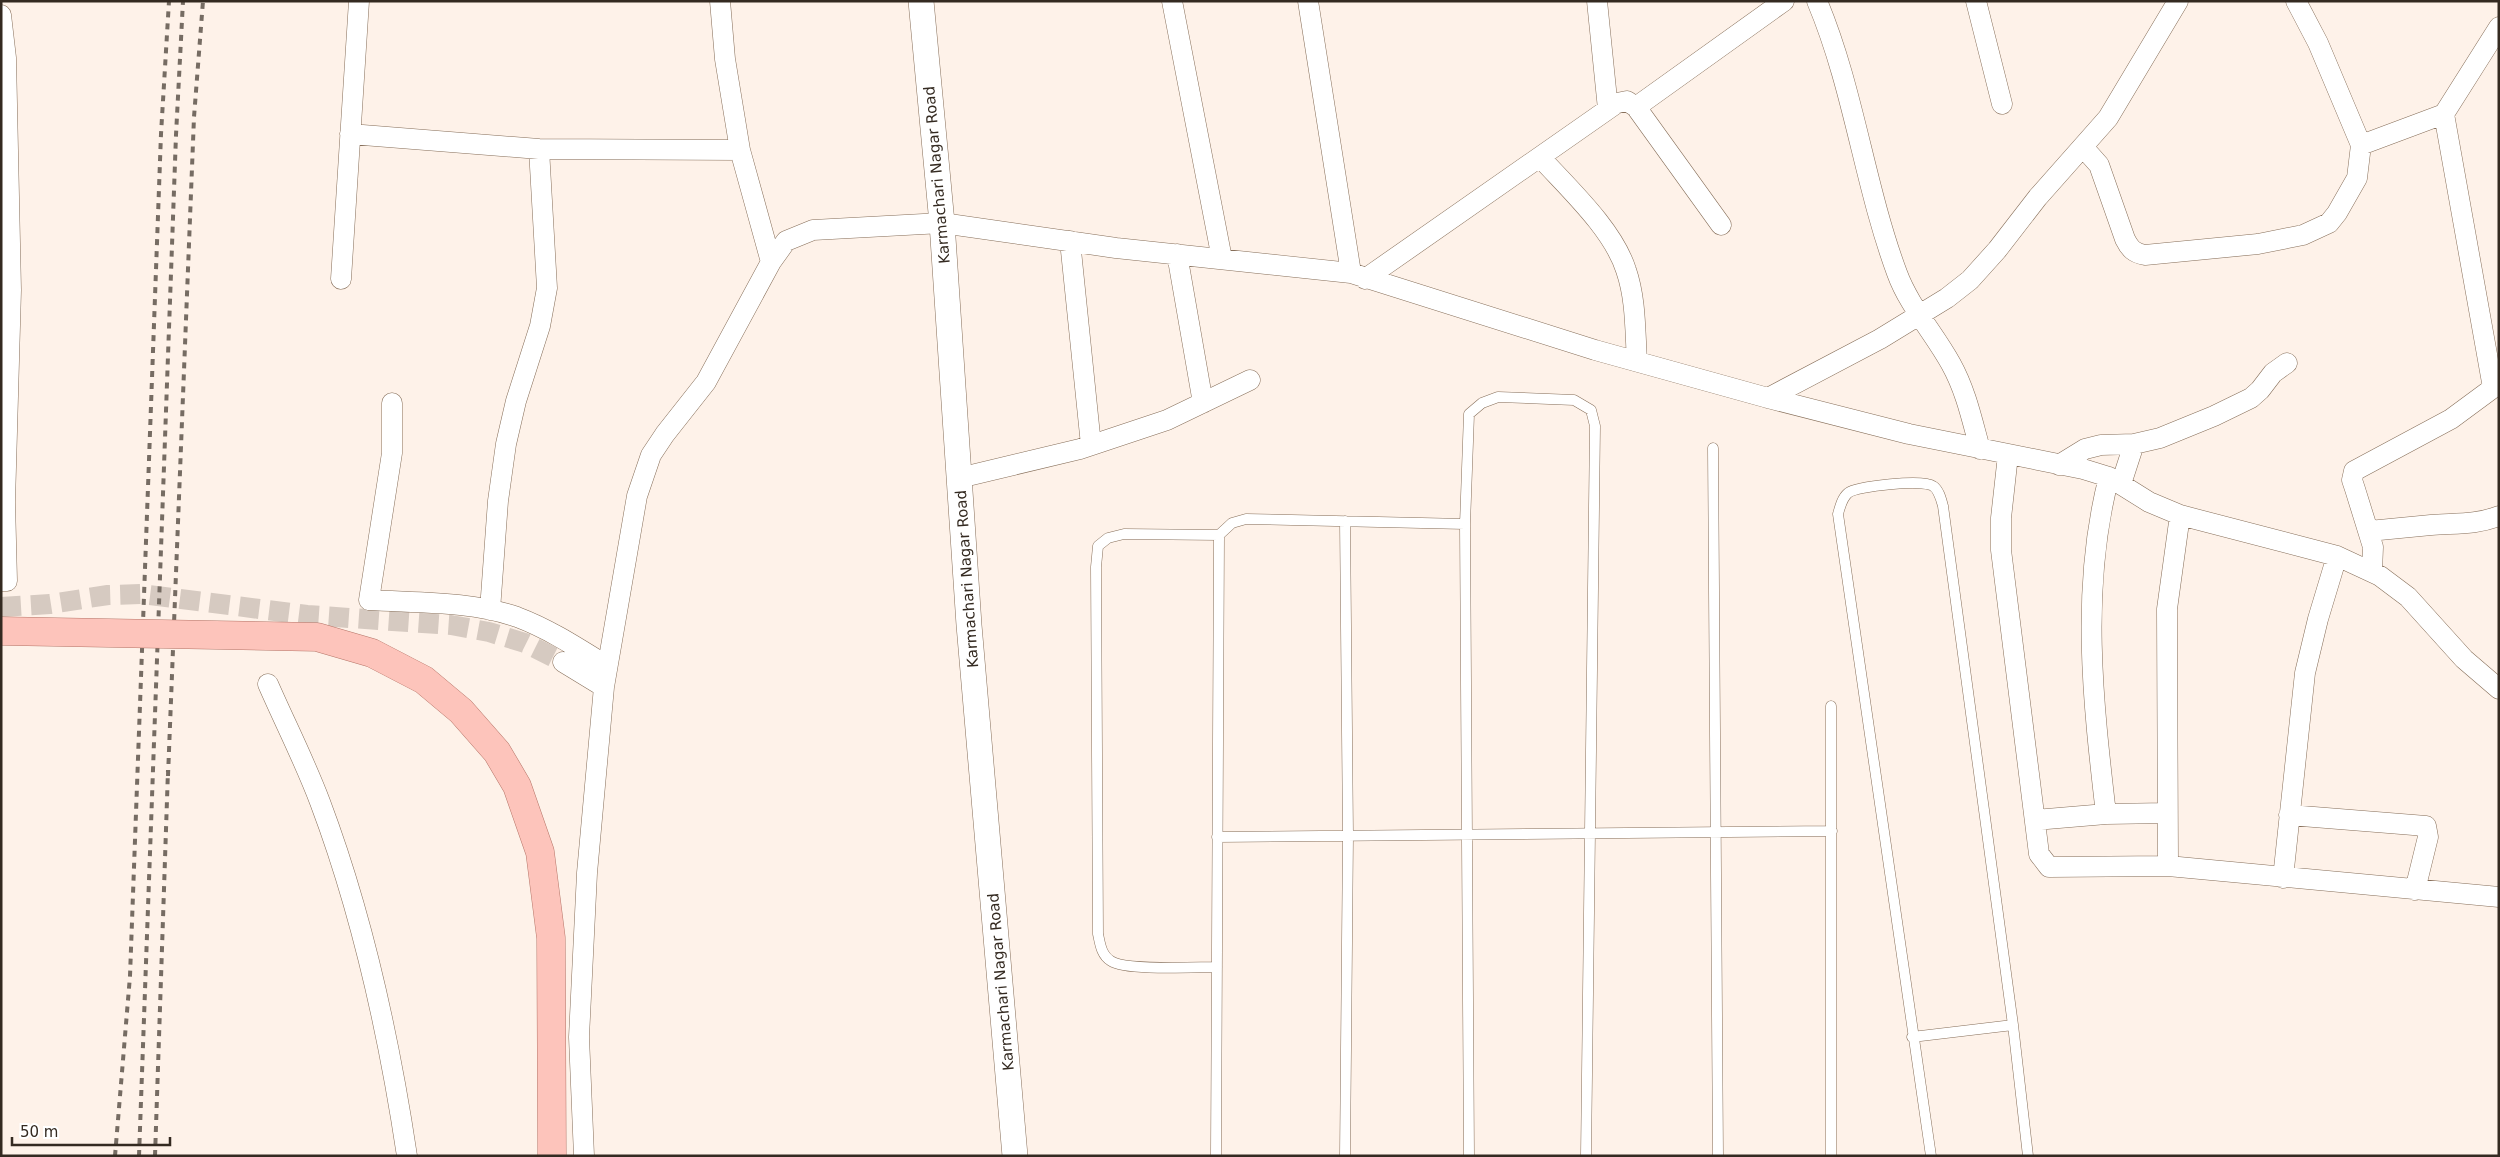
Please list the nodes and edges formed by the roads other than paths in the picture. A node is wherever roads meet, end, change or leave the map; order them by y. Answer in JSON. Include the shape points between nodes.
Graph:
{"nodes":[{"id":1,"x":359,"y":1,"type":"edge"},
{"id":2,"x":720,"y":1,"type":"edge"},
{"id":3,"x":921,"y":1,"type":"edge"},
{"id":4,"x":1172,"y":1,"type":"edge"},
{"id":5,"x":1308,"y":1,"type":"edge"},
{"id":6,"x":1597,"y":1,"type":"edge"},
{"id":7,"x":1784,"y":1,"type":"edge"},
{"id":8,"x":1817,"y":1,"type":"edge"},
{"id":9,"x":1976,"y":1,"type":"edge"},
{"id":10,"x":2178,"y":1,"type":"edge"},
{"id":11,"x":2296,"y":1,"type":"edge"},
{"id":12,"x":1,"y":15,"type":"edge"},
{"id":13,"x":2499,"y":27,"type":"edge"},
{"id":14,"x":2002,"y":104,"type":"dead end"},
{"id":15,"x":1636,"y":107,"type":"junction"},
{"id":16,"x":1608,"y":109,"type":"junction"},
{"id":17,"x":2444,"y":114,"type":"junction"},
{"id":18,"x":350,"y":134,"type":"junction"},
{"id":19,"x":2360,"y":146,"type":"junction"},
{"id":20,"x":2083,"y":148,"type":"junction"},
{"id":21,"x":539,"y":149,"type":"junction"},
{"id":22,"x":740,"y":150,"type":"junction"},
{"id":23,"x":1540,"y":157,"type":"junction"},
{"id":24,"x":942,"y":223,"type":"junction"},
{"id":25,"x":1721,"y":225,"type":"dead end"},
{"id":26,"x":1070,"y":241,"type":"junction"},
{"id":27,"x":1177,"y":254,"type":"junction"},
{"id":28,"x":1222,"y":259,"type":"junction"},
{"id":29,"x":771,"y":262,"type":"junction"},
{"id":30,"x":1358,"y":276,"type":"junction"},
{"id":31,"x":341,"y":279,"type":"dead end"},
{"id":32,"x":6,"y":289,"type":"edge"},
{"id":33,"x":1920,"y":315,"type":"junction"},
{"id":34,"x":1637,"y":361,"type":"junction"},
{"id":35,"x":2287,"y":362,"type":"dead end"},
{"id":36,"x":1250,"y":380,"type":"dead end"},
{"id":37,"x":1768,"y":398,"type":"junction"},
{"id":38,"x":392,"y":403,"type":"dead end"},
{"id":39,"x":1203,"y":403,"type":"junction"},
{"id":40,"x":2134,"y":444,"type":"junction"},
{"id":41,"x":1091,"y":445,"type":"junction"},
{"id":42,"x":1713,"y":448,"type":"dead end"},
{"id":43,"x":1980,"y":449,"type":"junction"},
{"id":44,"x":2008,"y":455,"type":"junction"},
{"id":45,"x":2059,"y":465,"type":"junction"},
{"id":46,"x":959,"y":478,"type":"junction"},
{"id":47,"x":2115,"y":481,"type":"junction"},
{"id":48,"x":2180,"y":515,"type":"junction"},
{"id":49,"x":2499,"y":516,"type":"edge"},
{"id":50,"x":1345,"y":521,"type":"junction"},
{"id":51,"x":1465,"y":524,"type":"junction"},
{"id":52,"x":2369,"y":531,"type":"junction"},
{"id":53,"x":1219,"y":536,"type":"junction"},
{"id":54,"x":2337,"y":556,"type":"junction"},
{"id":55,"x":2372,"y":572,"type":"junction"},
{"id":56,"x":1,"y":581,"type":"edge"},
{"id":57,"x":490,"y":610,"type":"junction"},
{"id":58,"x":1,"y":630,"type":"edge"},
{"id":59,"x":563,"y":662,"type":"tunnel mouth"},
{"id":60,"x":607,"y":666,"type":"junction"},
{"id":61,"x":268,"y":684,"type":"dead end"},
{"id":62,"x":604,"y":687,"type":"junction"},
{"id":63,"x":2499,"y":689,"type":"edge"},
{"id":64,"x":1831,"y":706,"type":"dead end"},
{"id":65,"x":2167,"y":813,"type":"junction"},
{"id":66,"x":2106,"y":814,"type":"junction"},
{"id":67,"x":2289,"y":815,"type":"junction"},
{"id":68,"x":2035,"y":820,"type":"junction"},
{"id":69,"x":1832,"y":831,"type":"junction"},
{"id":70,"x":1717,"y":832,"type":"junction"},
{"id":71,"x":1466,"y":835,"type":"junction"},
{"id":72,"x":1590,"y":835,"type":"junction"},
{"id":73,"x":1348,"y":836,"type":"junction"},
{"id":74,"x":1217,"y":837,"type":"junction"},
{"id":75,"x":2168,"y":866,"type":"junction"},
{"id":76,"x":2283,"y":878,"type":"junction"},
{"id":77,"x":2416,"y":890,"type":"junction"},
{"id":78,"x":2499,"y":897,"type":"edge"},
{"id":79,"x":1217,"y":967,"type":"junction"},
{"id":80,"x":2013,"y":1025,"type":"junction"},
{"id":81,"x":1912,"y":1037,"type":"junction"},
{"id":82,"x":407,"y":1156,"type":"edge"},
{"id":83,"x":552,"y":1156,"type":"edge"},
{"id":84,"x":584,"y":1156,"type":"edge"},
{"id":85,"x":1015,"y":1156,"type":"edge"},
{"id":86,"x":1216,"y":1156,"type":"edge"},
{"id":87,"x":1344,"y":1156,"type":"edge"},
{"id":88,"x":1469,"y":1156,"type":"edge"},
{"id":89,"x":1586,"y":1156,"type":"edge"},
{"id":90,"x":1718,"y":1156,"type":"edge"},
{"id":91,"x":1831,"y":1156,"type":"edge"},
{"id":92,"x":1931,"y":1156,"type":"edge"},
{"id":93,"x":2028,"y":1156,"type":"edge"}],
"edges":[{"from":1,"to":18,"type":"street"},
{"from":2,"to":22,"type":"street","via":[[725,59]]},
{"from":3,"to":24,"type":"street","name":"Karmachari Nagar Road"},
{"from":4,"to":28,"type":"street"},
{"from":5,"to":30,"type":"street"},
{"from":6,"to":16,"type":"street"},
{"from":7,"to":15,"type":"street"},
{"from":8,"to":33,"type":"street","via":[[1851,98],[1864,160],[1897,274]]},
{"from":9,"to":14,"type":"street"},
{"from":10,"to":20,"type":"street","via":[[2108,118]]},
{"from":11,"to":19,"type":"street","via":[[2318,43]]},
{"from":12,"to":32,"type":"street","via":[[6,58]]},
{"from":13,"to":17,"type":"street"},
{"from":15,"to":16,"type":"street","via":[[1627,101]]},
{"from":15,"to":25,"type":"street"},
{"from":16,"to":23,"type":"street"},
{"from":17,"to":19,"type":"street"},
{"from":17,"to":52,"type":"street","via":[[2493,388],[2451,419],[2354,471],[2354,489]]},
{"from":18,"to":21,"type":"street"},
{"from":18,"to":31,"type":"street"},
{"from":19,"to":20,"type":"street","via":[[2357,178],[2338,213],[2317,230],[2258,244],[2145,254],[2129,248],[2099,165]]},
{"from":20,"to":33,"type":"street","via":[[1970,280]]},
{"from":21,"to":22,"type":"street"},
{"from":21,"to":57,"type":"street","via":[[548,288],[506,444]]},
{"from":22,"to":29,"type":"street"},
{"from":23,"to":30,"type":"street"},
{"from":23,"to":34,"type":"street","via":[[1616,247],[1626,269],[1634,308]]},
{"from":24,"to":26,"type":"street"},
{"from":24,"to":29,"type":"street","via":[[813,230],[786,241]]},
{"from":24,"to":46,"type":"street","name":"Karmachari Nagar Road"},
{"from":26,"to":27,"type":"street"},
{"from":26,"to":41,"type":"street"},
{"from":27,"to":28,"type":"street"},
{"from":27,"to":39,"type":"street"},
{"from":28,"to":30,"type":"street"},
{"from":29,"to":60,"type":"street","via":[[706,382],[651,455],[637,496]]},
{"from":30,"to":34,"type":"street"},
{"from":32,"to":56,"type":"street","via":[[7,581]]},
{"from":33,"to":37,"type":"street"},
{"from":33,"to":43,"type":"street","via":[[1952,365],[1966,398]]},
{"from":34,"to":37,"type":"street"},
{"from":35,"to":40,"type":"street","via":[[2251,398],[2160,438]]},
{"from":36,"to":39,"type":"street"},
{"from":37,"to":43,"type":"street"},
{"from":38,"to":57,"type":"street","via":[[392,453],[369,600]]},
{"from":39,"to":41,"type":"street","via":[[1167,420]]},
{"from":40,"to":45,"type":"street","via":[[2085,449]]},
{"from":40,"to":47,"type":"street"},
{"from":41,"to":46,"type":"street"},
{"from":42,"to":70,"type":"lane"},
{"from":43,"to":44,"type":"street"},
{"from":44,"to":45,"type":"street"},
{"from":44,"to":68,"type":"street","via":[[2001,550]]},
{"from":45,"to":47,"type":"street","via":[[2084,469]]},
{"from":46,"to":85,"type":"street","name":"Karmachari Nagar Road"},
{"from":47,"to":48,"type":"street","via":[[2149,502]]},
{"from":47,"to":66,"type":"street","via":[[2096,539],[2091,625],[2092,686]]},
{"from":48,"to":54,"type":"street"},
{"from":48,"to":65,"type":"street","via":[[2167,609]]},
{"from":49,"to":52,"type":"street","via":[[2463,525]]},
{"from":50,"to":51,"type":"lane"},
{"from":50,"to":53,"type":"lane","via":[[1246,519],[1232,523]]},
{"from":50,"to":73,"type":"lane"},
{"from":51,"to":71,"type":"lane"},
{"from":51,"to":72,"type":"lane","via":[[1468,414],[1482,403],[1498,397],[1574,400],[1591,410],[1596,442]]},
{"from":52,"to":55,"type":"street","via":[[2374,559]]},
{"from":53,"to":74,"type":"lane"},
{"from":53,"to":79,"type":"lane","via":[[1124,534],[1108,538],[1098,546],[1096,566],[1098,934],[1101,949],[1110,961],[1127,966]]},
{"from":54,"to":55,"type":"street"},
{"from":54,"to":67,"type":"street","via":[[2305,673]]},
{"from":55,"to":63,"type":"street","via":[[2408,597],[2464,659]]},
{"from":57,"to":60,"type":"street","via":[[544,629]]},
{"from":58,"to":83,"type":"main road","bridge":true,"via":[[317,637],[372,653],[424,680],[461,711],[497,752],[517,786],[540,852],[551,938]]},
{"from":59,"to":62,"type":"street"},
{"from":60,"to":62,"type":"street"},
{"from":61,"to":82,"type":"street","via":[[320,802],[362,930],[396,1085]]},
{"from":62,"to":84,"type":"street","via":[[587,873],[579,1036]]},
{"from":64,"to":69,"type":"lane"},
{"from":65,"to":66,"type":"street"},
{"from":65,"to":75,"type":"street"},
{"from":66,"to":68,"type":"street"},
{"from":67,"to":76,"type":"street"},
{"from":67,"to":77,"type":"street","via":[[2426,826],[2428,837]]},
{"from":68,"to":75,"type":"street","via":[[2040,854],[2049,867]]},
{"from":69,"to":70,"type":"lane"},
{"from":69,"to":91,"type":"lane"},
{"from":70,"to":72,"type":"lane"},
{"from":70,"to":90,"type":"lane"},
{"from":71,"to":72,"type":"lane"},
{"from":71,"to":73,"type":"lane"},
{"from":71,"to":88,"type":"lane"},
{"from":72,"to":89,"type":"lane"},
{"from":73,"to":74,"type":"lane"},
{"from":73,"to":87,"type":"lane"},
{"from":74,"to":79,"type":"lane"},
{"from":75,"to":76,"type":"street"},
{"from":76,"to":77,"type":"street"},
{"from":77,"to":78,"type":"street"},
{"from":79,"to":86,"type":"lane"},
{"from":80,"to":81,"type":"lane"},
{"from":80,"to":81,"type":"lane","via":[[1944,506],[1933,486],[1922,482],[1860,489],[1848,493],[1838,514]]},
{"from":80,"to":93,"type":"lane"},
{"from":81,"to":92,"type":"lane"}]}
